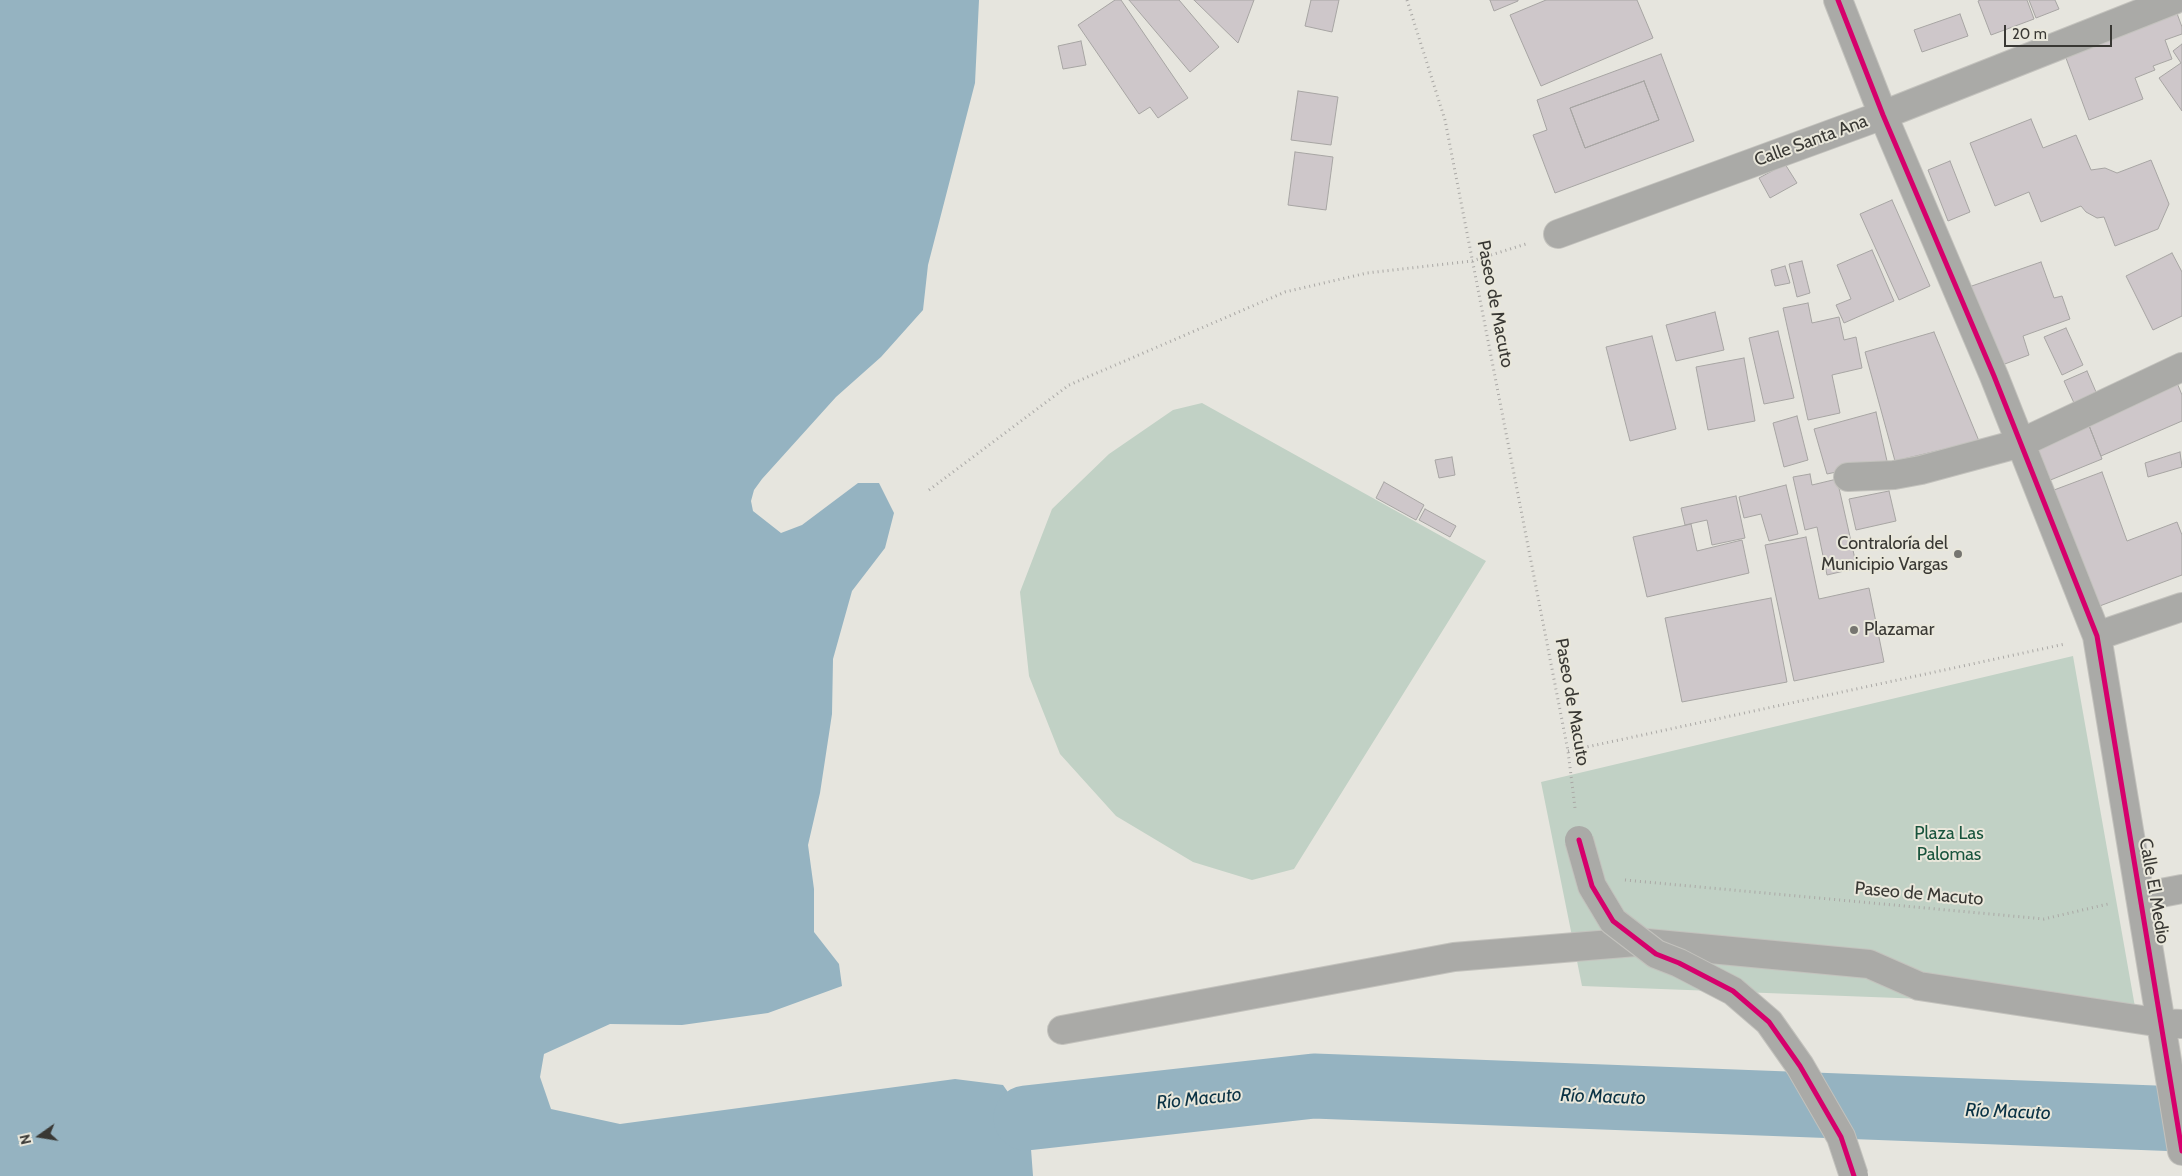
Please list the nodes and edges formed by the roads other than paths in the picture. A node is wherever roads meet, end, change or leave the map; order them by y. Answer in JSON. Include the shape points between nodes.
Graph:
{"nodes":[{"id":1,"x":1838,"y":0,"type":"edge"},
{"id":2,"x":2174,"y":0,"type":"edge"},
{"id":3,"x":1882,"y":115,"type":"junction"},
{"id":4,"x":1558,"y":234,"type":"road end"},
{"id":5,"x":2182,"y":367,"type":"edge"},
{"id":6,"x":2020,"y":443,"type":"junction"},
{"id":7,"x":1848,"y":477,"type":"dead end"},
{"id":8,"x":2182,"y":607,"type":"edge"},
{"id":9,"x":2097,"y":636,"type":"junction"},
{"id":10,"x":1579,"y":840,"type":"road end"},
{"id":11,"x":2182,"y":889,"type":"edge"},
{"id":12,"x":2140,"y":897,"type":"junction"},
{"id":13,"x":2172,"y":1023,"type":"edge"},
{"id":14,"x":1062,"y":1030,"type":"dead end"},
{"id":15,"x":2182,"y":1151,"type":"edge"},
{"id":16,"x":1854,"y":1176,"type":"edge"}],
"edges":[{"from":1,"to":3,"type":"street","name":"Calle El Medio"},
{"from":2,"to":3,"type":"street","name":"Calle Santa Ana"},
{"from":3,"to":4,"type":"street","name":"Calle Santa Ana"},
{"from":3,"to":6,"type":"street","name":"Calle El Medio"},
{"from":5,"to":6,"type":"street"},
{"from":6,"to":7,"type":"street","via":[[1920,470]]},
{"from":6,"to":9,"type":"street","name":"Calle El Medio"},
{"from":8,"to":9,"type":"street"},
{"from":9,"to":12,"type":"street","name":"Calle El Medio"},
{"from":10,"to":16,"type":"street","bridge":true,"via":[[1592,886],[1613,921],[1656,954],[1733,991],[1769,1022],[1800,1066],[1841,1137]]},
{"from":11,"to":12,"type":"street"},
{"from":12,"to":13,"type":"street","name":"Calle El Medio"},
{"from":13,"to":14,"type":"street","via":[[1919,986],[1869,964],[1636,942],[1454,957]]},
{"from":13,"to":15,"type":"street","name":"Calle El Medio","via":[[2166,1052]]}]}
